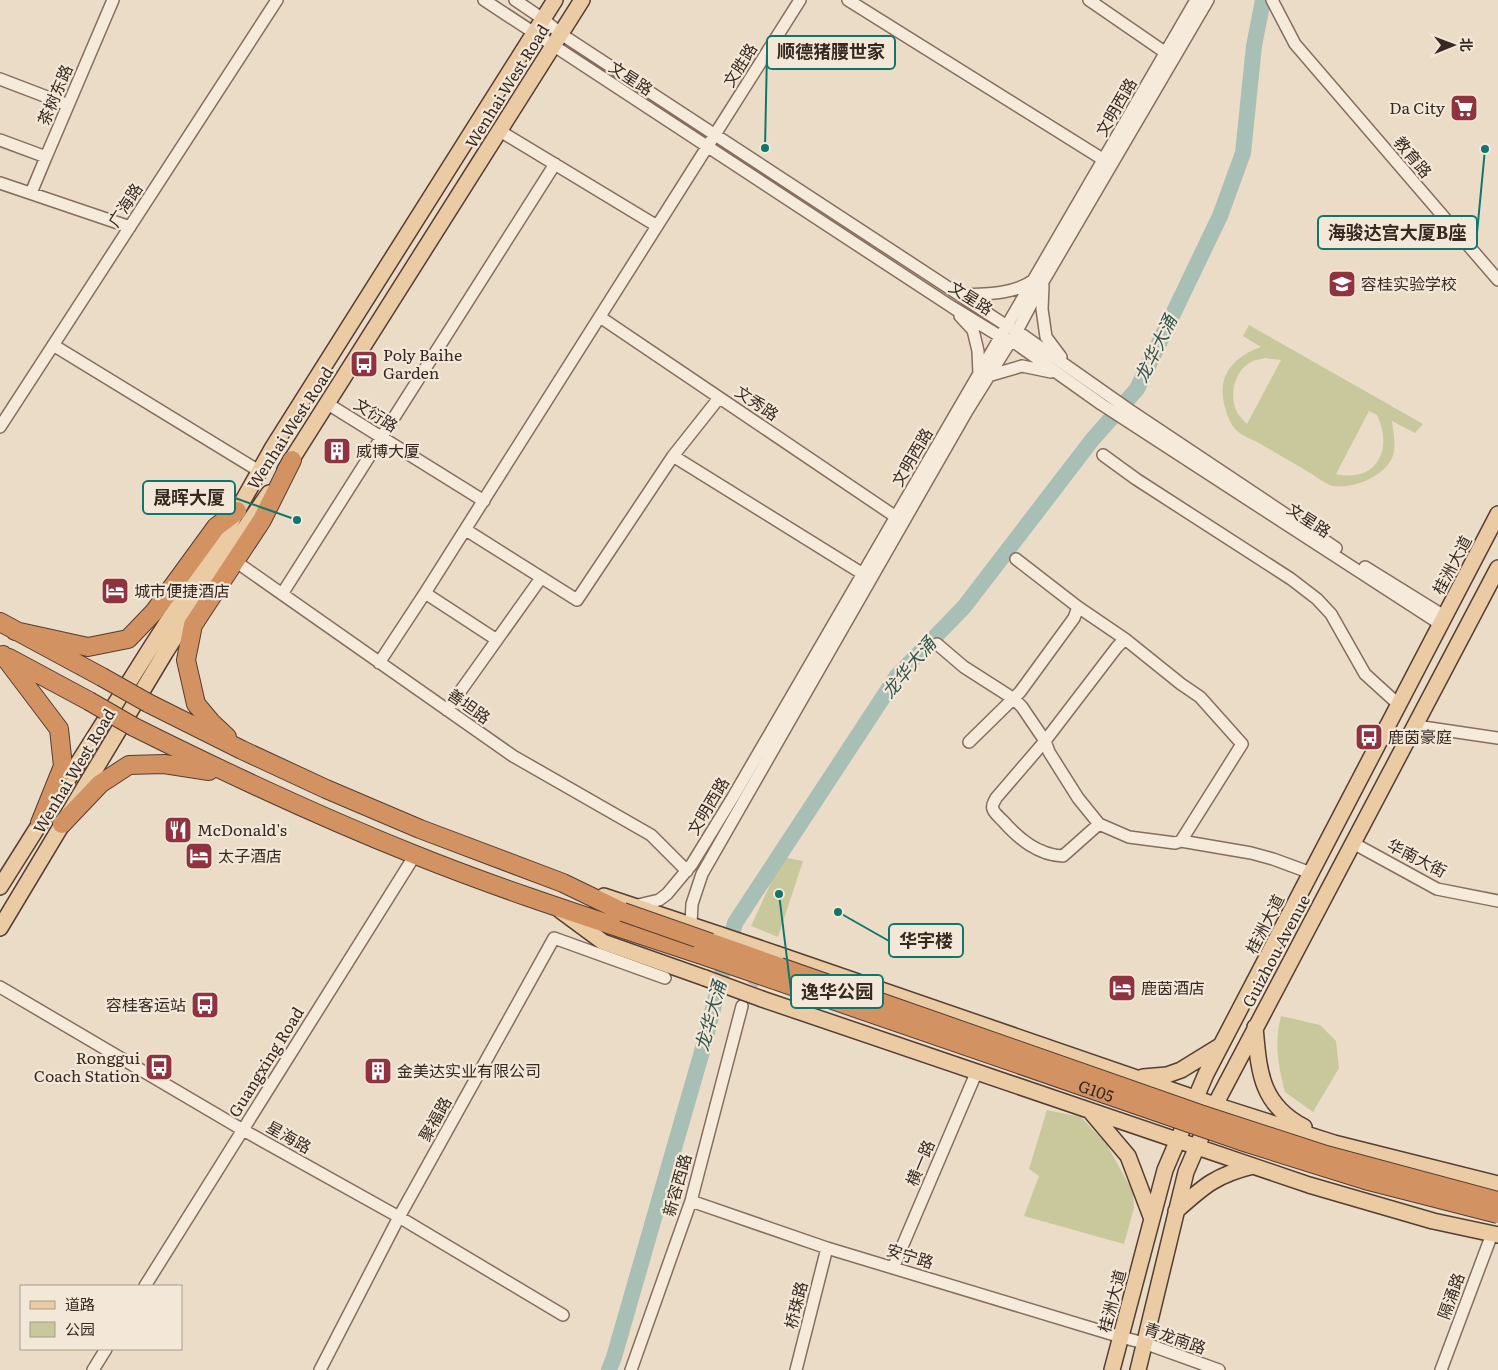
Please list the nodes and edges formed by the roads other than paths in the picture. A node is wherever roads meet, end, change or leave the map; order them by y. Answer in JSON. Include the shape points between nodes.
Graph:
{"nodes":[{"id":1,"x":113,"y":0,"type":"edge"},
{"id":2,"x":277,"y":0,"type":"edge"},
{"id":3,"x":484,"y":0,"type":"edge"},
{"id":4,"x":514,"y":0,"type":"edge"},
{"id":5,"x":555,"y":0,"type":"edge"},
{"id":6,"x":582,"y":0,"type":"edge"},
{"id":7,"x":800,"y":0,"type":"edge"},
{"id":8,"x":848,"y":0,"type":"edge"},
{"id":9,"x":1089,"y":0,"type":"edge"},
{"id":10,"x":1196,"y":0,"type":"edge"},
{"id":11,"x":1208,"y":0,"type":"edge"},
{"id":12,"x":1272,"y":0,"type":"edge"},
{"id":13,"x":543,"y":19,"type":"junction"},
{"id":14,"x":534,"y":33,"type":"junction"},
{"id":15,"x":561,"y":34,"type":"junction"},
{"id":16,"x":553,"y":46,"type":"junction"},
{"id":17,"x":1166,"y":53,"type":"junction"},
{"id":18,"x":0,"y":79,"type":"edge"},
{"id":19,"x":68,"y":105,"type":"junction"},
{"id":20,"x":500,"y":131,"type":"junction"},
{"id":21,"x":715,"y":134,"type":"junction"},
{"id":22,"x":0,"y":140,"type":"edge"},
{"id":23,"x":707,"y":147,"type":"junction"},
{"id":24,"x":46,"y":157,"type":"junction"},
{"id":25,"x":1104,"y":160,"type":"junction"},
{"id":26,"x":555,"y":164,"type":"junction"},
{"id":27,"x":0,"y":182,"type":"edge"},
{"id":28,"x":31,"y":193,"type":"junction"},
{"id":29,"x":657,"y":226,"type":"junction"},
{"id":30,"x":130,"y":227,"type":"junction"},
{"id":31,"x":1040,"y":279,"type":"junction"},
{"id":32,"x":1498,"y":280,"type":"edge"},
{"id":33,"x":960,"y":295,"type":"junction"},
{"id":34,"x":952,"y":307,"type":"junction"},
{"id":35,"x":600,"y":317,"type":"junction"},
{"id":36,"x":1009,"y":334,"type":"junction"},
{"id":37,"x":53,"y":345,"type":"junction"},
{"id":38,"x":1068,"y":367,"type":"junction"},
{"id":39,"x":1055,"y":372,"type":"junction"},
{"id":40,"x":984,"y":375,"type":"junction"},
{"id":41,"x":719,"y":398,"type":"junction"},
{"id":42,"x":328,"y":404,"type":"junction"},
{"id":43,"x":1114,"y":406,"type":"junction"},
{"id":44,"x":0,"y":427,"type":"edge"},
{"id":45,"x":382,"y":437,"type":"junction"},
{"id":46,"x":1103,"y":455,"type":"dead end"},
{"id":47,"x":673,"y":456,"type":"junction"},
{"id":48,"x":292,"y":460,"type":"junction"},
{"id":49,"x":259,"y":471,"type":"junction"},
{"id":50,"x":484,"y":501,"type":"junction"},
{"id":51,"x":237,"y":511,"type":"junction"},
{"id":52,"x":1498,"y":514,"type":"edge"},
{"id":53,"x":896,"y":517,"type":"junction"},
{"id":54,"x":466,"y":530,"type":"junction"},
{"id":55,"x":1016,"y":559,"type":"dead end"},
{"id":56,"x":235,"y":561,"type":"junction"},
{"id":57,"x":1498,"y":568,"type":"edge"},
{"id":58,"x":863,"y":574,"type":"junction"},
{"id":59,"x":541,"y":578,"type":"junction"},
{"id":60,"x":282,"y":594,"type":"junction"},
{"id":61,"x":426,"y":594,"type":"junction"},
{"id":62,"x":1078,"y":607,"type":"junction"},
{"id":63,"x":1442,"y":620,"type":"junction"},
{"id":64,"x":7,"y":627,"type":"edge"},
{"id":65,"x":1125,"y":639,"type":"junction"},
{"id":66,"x":497,"y":640,"type":"junction"},
{"id":67,"x":936,"y":644,"type":"dead end"},
{"id":68,"x":1,"y":654,"type":"edge"},
{"id":69,"x":380,"y":663,"type":"junction"},
{"id":70,"x":1014,"y":699,"type":"junction"},
{"id":71,"x":1398,"y":704,"type":"junction"},
{"id":72,"x":447,"y":710,"type":"junction"},
{"id":73,"x":1416,"y":726,"type":"junction"},
{"id":74,"x":1498,"y":738,"type":"edge"},
{"id":75,"x":1045,"y":741,"type":"junction"},
{"id":76,"x":969,"y":742,"type":"dead end"},
{"id":77,"x":242,"y":750,"type":"junction"},
{"id":78,"x":227,"y":774,"type":"junction"},
{"id":79,"x":40,"y":823,"type":"junction"},
{"id":80,"x":62,"y":824,"type":"junction"},
{"id":81,"x":1099,"y":824,"type":"junction"},
{"id":82,"x":1181,"y":841,"type":"junction"},
{"id":83,"x":1353,"y":843,"type":"junction"},
{"id":84,"x":414,"y":855,"type":"junction"},
{"id":85,"x":687,"y":871,"type":"junction"},
{"id":86,"x":1311,"y":873,"type":"junction"},
{"id":87,"x":0,"y":887,"type":"edge"},
{"id":88,"x":1498,"y":901,"type":"edge"},
{"id":89,"x":556,"y":907,"type":"junction"},
{"id":90,"x":628,"y":909,"type":"junction"},
{"id":91,"x":691,"y":924,"type":"junction"},
{"id":92,"x":0,"y":928,"type":"edge"},
{"id":93,"x":665,"y":978,"type":"dead end"},
{"id":94,"x":0,"y":987,"type":"edge"},
{"id":95,"x":742,"y":1006,"type":"tunnel mouth"},
{"id":96,"x":1255,"y":1027,"type":"junction"},
{"id":97,"x":1221,"y":1045,"type":"junction"},
{"id":98,"x":977,"y":1072,"type":"junction"},
{"id":99,"x":1134,"y":1076,"type":"junction"},
{"id":100,"x":1197,"y":1098,"type":"junction"},
{"id":101,"x":1215,"y":1104,"type":"junction"},
{"id":102,"x":1089,"y":1110,"type":"junction"},
{"id":103,"x":1122,"y":1121,"type":"junction"},
{"id":104,"x":243,"y":1130,"type":"junction"},
{"id":105,"x":1296,"y":1131,"type":"junction"},
{"id":106,"x":1178,"y":1139,"type":"junction"},
{"id":107,"x":1334,"y":1143,"type":"junction"},
{"id":108,"x":1197,"y":1146,"type":"junction"},
{"id":109,"x":1253,"y":1166,"type":"junction"},
{"id":110,"x":1286,"y":1177,"type":"junction"},
{"id":111,"x":1498,"y":1184,"type":"edge"},
{"id":112,"x":690,"y":1201,"type":"junction"},
{"id":113,"x":1498,"y":1201,"type":"edge"},
{"id":114,"x":1176,"y":1211,"type":"junction"},
{"id":115,"x":1498,"y":1214,"type":"edge"},
{"id":116,"x":399,"y":1217,"type":"junction"},
{"id":117,"x":1152,"y":1219,"type":"junction"},
{"id":118,"x":1495,"y":1235,"type":"edge"},
{"id":119,"x":827,"y":1248,"type":"junction"},
{"id":120,"x":892,"y":1268,"type":"junction"},
{"id":121,"x":146,"y":1285,"type":"edge"},
{"id":122,"x":563,"y":1315,"type":"dead end"},
{"id":123,"x":1121,"y":1338,"type":"junction"},
{"id":124,"x":1144,"y":1343,"type":"junction"},
{"id":125,"x":105,"y":1350,"type":"edge"},
{"id":126,"x":93,"y":1370,"type":"edge"},
{"id":127,"x":320,"y":1370,"type":"edge"},
{"id":128,"x":632,"y":1370,"type":"edge"},
{"id":129,"x":796,"y":1370,"type":"edge"},
{"id":130,"x":1112,"y":1370,"type":"edge"},
{"id":131,"x":1138,"y":1370,"type":"edge"},
{"id":132,"x":1219,"y":1370,"type":"edge"},
{"id":133,"x":1441,"y":1370,"type":"edge"}],
"edges":[{"from":1,"to":19,"type":"street","name":"茶树东路"},
{"from":2,"to":30,"type":"street","name":"广海路"},
{"from":3,"to":14,"type":"street","name":"文星路"},
{"from":4,"to":13,"type":"street","name":"文星路"},
{"from":5,"to":13,"type":"main road","name":"Wenhai West Road"},
{"from":6,"to":15,"type":"main road","name":"Wenhai West Road"},
{"from":7,"to":21,"type":"street","name":"文胜路"},
{"from":8,"to":25,"type":"street"},
{"from":9,"to":17,"type":"street"},
{"from":10,"to":17,"type":"street","name":"文明西路"},
{"from":11,"to":31,"type":"street","name":"文明西路"},
{"from":12,"to":32,"type":"street","name":"教育路","via":[[1295,44]]},
{"from":13,"to":14,"type":"main road","name":"Wenhai West Road"},
{"from":13,"to":15,"type":"street","name":"文星路"},
{"from":14,"to":16,"type":"street","name":"文星路"},
{"from":14,"to":49,"type":"main road","name":"Wenhai West Road"},
{"from":15,"to":16,"type":"main road","name":"Wenhai West Road"},
{"from":15,"to":21,"type":"street","name":"文星路"},
{"from":16,"to":20,"type":"main road","name":"Wenhai West Road"},
{"from":16,"to":23,"type":"street","name":"文星路"},
{"from":17,"to":25,"type":"street","name":"文明西路"},
{"from":18,"to":19,"type":"street"},
{"from":19,"to":24,"type":"street","name":"茶树东路"},
{"from":20,"to":26,"type":"street"},
{"from":20,"to":42,"type":"main road","name":"Wenhai West Road"},
{"from":21,"to":23,"type":"street","name":"文胜路"},
{"from":21,"to":33,"type":"street","name":"文星路"},
{"from":22,"to":24,"type":"street"},
{"from":23,"to":29,"type":"street","name":"文胜路"},
{"from":23,"to":34,"type":"street","name":"文星路"},
{"from":24,"to":28,"type":"street","name":"茶树东路"},
{"from":25,"to":31,"type":"street","name":"文明西路"},
{"from":26,"to":29,"type":"street"},
{"from":26,"to":45,"type":"street"},
{"from":27,"to":28,"type":"street"},
{"from":28,"to":30,"type":"street"},
{"from":29,"to":35,"type":"street","name":"文胜路"},
{"from":30,"to":37,"type":"street","name":"广海路"},
{"from":31,"to":33,"type":"street","via":[[1012,290]]},
{"from":31,"to":36,"type":"street","name":"文明西路"},
{"from":31,"to":38,"type":"street","via":[[1046,337]]},
{"from":33,"to":36,"type":"street","name":"文星路"},
{"from":34,"to":36,"type":"street","name":"文星路"},
{"from":34,"to":40,"type":"street","via":[[973,330]]},
{"from":35,"to":41,"type":"street","name":"文秀路"},
{"from":35,"to":50,"type":"street","name":"文胜路"},
{"from":36,"to":38,"type":"street","name":"文星路"},
{"from":36,"to":39,"type":"street","name":"文星路"},
{"from":36,"to":40,"type":"street","name":"文明西路"},
{"from":37,"to":44,"type":"street","name":"广海路"},
{"from":37,"to":49,"type":"street"},
{"from":38,"to":43,"type":"street","name":"文星路"},
{"from":39,"to":40,"type":"street","via":[[1022,366]]},
{"from":39,"to":43,"type":"street","name":"文星路"},
{"from":40,"to":53,"type":"street","name":"文明西路"},
{"from":40,"to":91,"type":"street","name":"文明西路","via":[[702,874],[692,904]]},
{"from":41,"to":47,"type":"street"},
{"from":41,"to":53,"type":"street","name":"文秀路"},
{"from":42,"to":45,"type":"street","name":"文衍路"},
{"from":42,"to":48,"type":"main road","name":"Wenhai West Road"},
{"from":43,"to":63,"type":"street","name":"文星路"},
{"from":45,"to":50,"type":"street","name":"文衍路"},
{"from":45,"to":60,"type":"street"},
{"from":46,"to":71,"type":"street","via":[[1317,599],[1331,614],[1365,674]]},
{"from":47,"to":58,"type":"street"},
{"from":47,"to":59,"type":"street","via":[[577,600]]},
{"from":48,"to":56,"type":"highway","via":[[262,520]]},
{"from":48,"to":80,"type":"main road","name":"Wenhai West Road","via":[[227,554]]},
{"from":49,"to":51,"type":"main road","name":"Wenhai West Road"},
{"from":50,"to":54,"type":"street","name":"文胜路"},
{"from":51,"to":64,"type":"highway","via":[[216,527],[154,612],[128,638],[88,647]]},
{"from":51,"to":79,"type":"main road","name":"Wenhai West Road"},
{"from":52,"to":63,"type":"main road","name":"桂洲大道"},
{"from":53,"to":58,"type":"street","name":"文明西路"},
{"from":54,"to":59,"type":"street"},
{"from":54,"to":61,"type":"street","name":"文胜路"},
{"from":55,"to":62,"type":"street"},
{"from":56,"to":60,"type":"street","name":"善坦路"},
{"from":56,"to":77,"type":"highway","via":[[193,625],[186,660],[196,704]]},
{"from":57,"to":73,"type":"main road","name":"Guizhou Avenue"},
{"from":58,"to":85,"type":"street","name":"文明西路"},
{"from":59,"to":66,"type":"street"},
{"from":60,"to":69,"type":"street","name":"善坦路"},
{"from":61,"to":66,"type":"street"},
{"from":61,"to":69,"type":"street","name":"文胜路"},
{"from":62,"to":65,"type":"street"},
{"from":62,"to":70,"type":"street","via":[[1068,626]]},
{"from":63,"to":71,"type":"main road","name":"桂洲大道"},
{"from":64,"to":77,"type":"highway","number":"G105","bridge":true},
{"from":65,"to":75,"type":"street"},
{"from":65,"to":82,"type":"street","via":[[1200,697],[1242,744]]},
{"from":66,"to":72,"type":"street"},
{"from":67,"to":70,"type":"street","via":[[964,668]]},
{"from":68,"to":78,"type":"highway","bridge":true},
{"from":68,"to":79,"type":"highway","via":[[60,729],[63,766]]},
{"from":69,"to":72,"type":"street","name":"善坦路"},
{"from":70,"to":75,"type":"street"},
{"from":70,"to":76,"type":"street"},
{"from":71,"to":86,"type":"main road","name":"桂洲大道"},
{"from":72,"to":85,"type":"street","name":"善坦路","via":[[513,756],[651,835]]},
{"from":73,"to":74,"type":"street"},
{"from":73,"to":83,"type":"main road","name":"Guizhou Avenue"},
{"from":75,"to":81,"type":"street","via":[[1078,798]]},
{"from":75,"to":81,"type":"street","via":[[996,798],[993,808],[1023,841],[1050,856],[1063,856]]},
{"from":77,"to":90,"type":"highway","number":"G105","via":[[420,828]]},
{"from":78,"to":80,"type":"highway","via":[[164,764],[128,765],[100,784]]},
{"from":78,"to":84,"type":"highway","name":"G105"},
{"from":79,"to":87,"type":"main road","name":"Wenhai West Road"},
{"from":80,"to":92,"type":"main road","name":"Wenhai West Road"},
{"from":81,"to":82,"type":"street","via":[[1128,837]]},
{"from":82,"to":86,"type":"street","via":[[1251,853]]},
{"from":83,"to":88,"type":"street","name":"华南大街","via":[[1437,889]]},
{"from":83,"to":96,"type":"main road","name":"Guizhou Avenue"},
{"from":84,"to":89,"type":"highway","name":"G105"},
{"from":84,"to":104,"type":"street","name":"Guangxing Road"},
{"from":85,"to":90,"type":"street","name":"文明西路","via":[[658,900]]},
{"from":86,"to":97,"type":"main road","name":"桂洲大道"},
{"from":89,"to":98,"type":"main road","bridge":true,"via":[[602,942]]},
{"from":89,"to":115,"type":"highway","name":"G105","number":"G105","bridge":true,"via":[[1247,1143],[1365,1180]]},
{"from":90,"to":91,"type":"main road"},
{"from":90,"to":113,"type":"highway","number":"G105","bridge":true,"via":[[1209,1117],[1326,1155]]},
{"from":91,"to":99,"type":"main road","bridge":true},
{"from":93,"to":116,"type":"street","name":"聚福路","via":[[554,938]]},
{"from":94,"to":104,"type":"street","name":"星海路"},
{"from":95,"to":112,"type":"street","name":"新容西路"},
{"from":96,"to":101,"type":"main road","name":"Guizhou Avenue"},
{"from":96,"to":107,"type":"main road","via":[[1262,1077],[1273,1103],[1289,1119]]},
{"from":97,"to":99,"type":"main road","via":[[1167,1075]]},
{"from":97,"to":100,"type":"main road","name":"桂洲大道"},
{"from":98,"to":102,"type":"main road"},
{"from":98,"to":120,"type":"street","name":"横一路"},
{"from":99,"to":100,"type":"main road"},
{"from":99,"to":103,"type":"main road","via":[[1142,1104],[1134,1115]]},
{"from":100,"to":101,"type":"main road"},
{"from":100,"to":106,"type":"main road","name":"桂洲大道"},
{"from":101,"to":105,"type":"main road"},
{"from":101,"to":108,"type":"main road","name":"Guizhou Avenue"},
{"from":102,"to":103,"type":"main road"},
{"from":102,"to":117,"type":"main road","via":[[1128,1156]]},
{"from":103,"to":106,"type":"main road"},
{"from":104,"to":116,"type":"street","name":"星海路"},
{"from":104,"to":121,"type":"street","name":"Guangxing Road"},
{"from":105,"to":107,"type":"main road"},
{"from":105,"to":110,"type":"main road","via":[[1286,1137],[1276,1153],[1277,1162]]},
{"from":106,"to":108,"type":"main road"},
{"from":106,"to":117,"type":"main road","name":"桂洲大道","via":[[1165,1170]]},
{"from":107,"to":111,"type":"main road"},
{"from":108,"to":109,"type":"main road"},
{"from":108,"to":114,"type":"main road","name":"Guizhou Avenue"},
{"from":109,"to":110,"type":"main road"},
{"from":109,"to":114,"type":"main road","via":[[1216,1178]]},
{"from":110,"to":118,"type":"main road","via":[[1433,1221]]},
{"from":112,"to":119,"type":"street","name":"安宁路"},
{"from":112,"to":128,"type":"street","name":"新容西路"},
{"from":114,"to":124,"type":"main road","name":"Guizhou Avenue"},
{"from":116,"to":122,"type":"street","name":"星海路"},
{"from":116,"to":127,"type":"street","name":"聚福路"},
{"from":117,"to":123,"type":"main road","name":"桂洲大道"},
{"from":118,"to":133,"type":"street","name":"隔涌路"},
{"from":119,"to":120,"type":"street","name":"安宁路"},
{"from":119,"to":129,"type":"street","name":"桥珠路"},
{"from":120,"to":123,"type":"street","name":"安宁路"},
{"from":123,"to":124,"type":"street","name":"青龙南路"},
{"from":123,"to":130,"type":"main road","name":"桂洲大道"},
{"from":124,"to":131,"type":"main road","name":"Guizhou Avenue"},
{"from":124,"to":132,"type":"street","name":"青龙南路"},
{"from":125,"to":126,"type":"street"}]}
